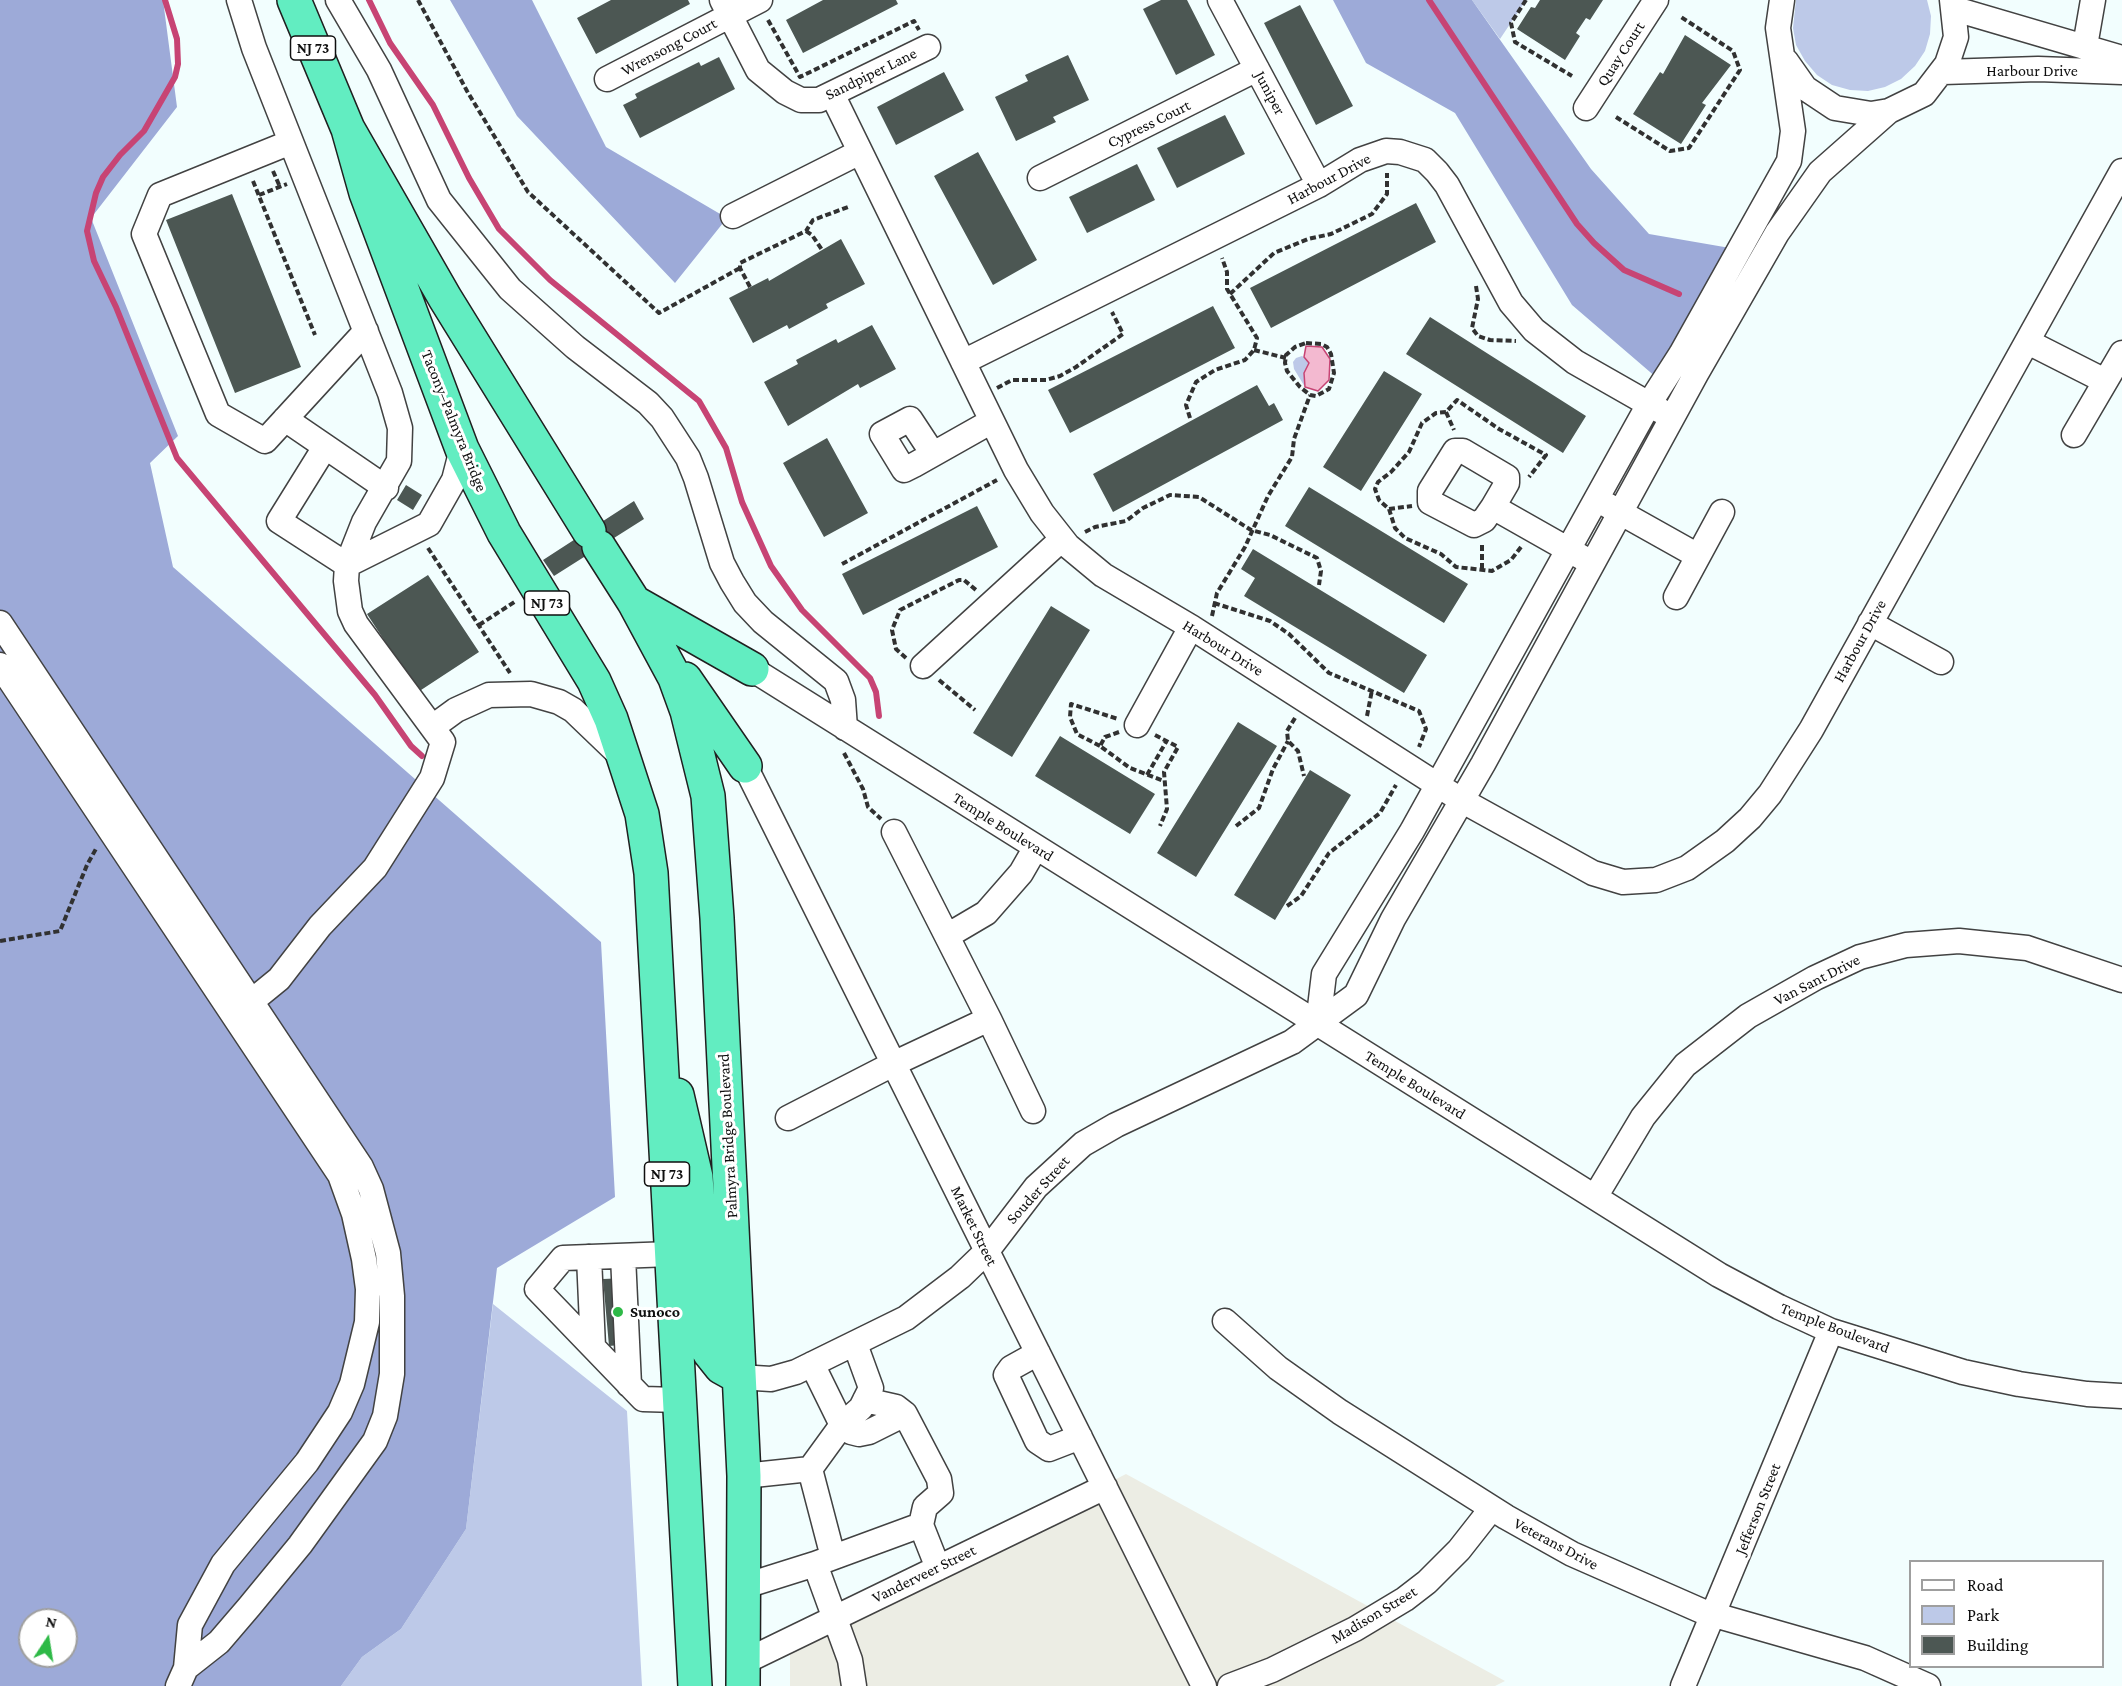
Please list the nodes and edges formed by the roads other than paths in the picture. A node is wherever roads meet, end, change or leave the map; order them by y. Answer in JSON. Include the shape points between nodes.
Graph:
{"nodes":[{"id":1,"x":239,"y":0,"type":"edge"},
{"id":2,"x":294,"y":0,"type":"edge"},
{"id":3,"x":338,"y":0,"type":"edge"},
{"id":4,"x":1220,"y":0,"type":"edge"},
{"id":5,"x":1656,"y":0,"type":"edge"},
{"id":6,"x":1782,"y":0,"type":"edge"},
{"id":7,"x":2093,"y":0,"type":"edge"},
{"id":8,"x":759,"y":1,"type":"edge"},
{"id":9,"x":1953,"y":4,"type":"edge"},
{"id":10,"x":726,"y":8,"type":"edge"},
{"id":11,"x":2085,"y":46,"type":"junction"},
{"id":12,"x":928,"y":47,"type":"road end"},
{"id":13,"x":1784,"y":56,"type":"junction"},
{"id":14,"x":2122,"y":58,"type":"edge"},
{"id":15,"x":1257,"y":69,"type":"junction"},
{"id":16,"x":1943,"y":72,"type":"junction"},
{"id":17,"x":2122,"y":72,"type":"edge"},
{"id":18,"x":607,"y":79,"type":"dead end"},
{"id":19,"x":832,"y":94,"type":"junction"},
{"id":20,"x":1586,"y":108,"type":"dead end"},
{"id":21,"x":1889,"y":111,"type":"junction"},
{"id":22,"x":348,"y":129,"type":"junction"},
{"id":23,"x":291,"y":142,"type":"junction"},
{"id":24,"x":860,"y":152,"type":"junction"},
{"id":25,"x":2122,"y":171,"type":"edge"},
{"id":26,"x":1040,"y":178,"type":"dead end"},
{"id":27,"x":1319,"y":185,"type":"junction"},
{"id":28,"x":733,"y":216,"type":"dead end"},
{"id":29,"x":1758,"y":218,"type":"junction"},
{"id":30,"x":1779,"y":230,"type":"junction"},
{"id":31,"x":366,"y":331,"type":"junction"},
{"id":32,"x":2028,"y":342,"type":"junction"},
{"id":33,"x":2122,"y":352,"type":"edge"},
{"id":34,"x":963,"y":362,"type":"junction"},
{"id":35,"x":2105,"y":381,"type":"junction"},
{"id":36,"x":1649,"y":404,"type":"junction"},
{"id":37,"x":1673,"y":418,"type":"junction"},
{"id":38,"x":285,"y":419,"type":"junction"},
{"id":39,"x":992,"y":421,"type":"junction"},
{"id":40,"x":2074,"y":435,"type":"dead end"},
{"id":41,"x":325,"y":447,"type":"junction"},
{"id":42,"x":462,"y":449,"type":"junction"},
{"id":43,"x":933,"y":454,"type":"dead end"},
{"id":44,"x":386,"y":488,"type":"junction"},
{"id":45,"x":1598,"y":499,"type":"junction"},
{"id":46,"x":1493,"y":507,"type":"dead end"},
{"id":47,"x":1722,"y":512,"type":"dead end"},
{"id":48,"x":1621,"y":513,"type":"junction"},
{"id":49,"x":1065,"y":542,"type":"junction"},
{"id":50,"x":1569,"y":550,"type":"junction"},
{"id":51,"x":1698,"y":556,"type":"junction"},
{"id":52,"x":1593,"y":564,"type":"junction"},
{"id":53,"x":348,"y":565,"type":"junction"},
{"id":54,"x":1676,"y":597,"type":"dead end"},
{"id":55,"x":634,"y":602,"type":"junction"},
{"id":56,"x":0,"y":623,"type":"edge"},
{"id":57,"x":1870,"y":623,"type":"junction"},
{"id":58,"x":1191,"y":627,"type":"junction"},
{"id":59,"x":661,"y":648,"type":"junction"},
{"id":60,"x":1941,"y":662,"type":"dead end"},
{"id":61,"x":0,"y":665,"type":"edge"},
{"id":62,"x":923,"y":666,"type":"road end"},
{"id":63,"x":752,"y":669,"type":"joint"},
{"id":64,"x":1137,"y":725,"type":"road end"},
{"id":65,"x":434,"y":726,"type":"junction"},
{"id":66,"x":844,"y":740,"type":"junction"},
{"id":67,"x":626,"y":761,"type":"junction"},
{"id":68,"x":745,"y":766,"type":"joint"},
{"id":69,"x":1438,"y":783,"type":"junction"},
{"id":70,"x":1461,"y":800,"type":"junction"},
{"id":71,"x":894,"y":832,"type":"road end"},
{"id":72,"x":1035,"y":847,"type":"junction"},
{"id":73,"x":1368,"y":905,"type":"junction"},
{"id":74,"x":1393,"y":919,"type":"junction"},
{"id":75,"x":947,"y":936,"type":"junction"},
{"id":76,"x":2122,"y":980,"type":"edge"},
{"id":77,"x":252,"y":1001,"type":"junction"},
{"id":78,"x":989,"y":1019,"type":"junction"},
{"id":79,"x":658,"y":1021,"type":"junction"},
{"id":80,"x":1318,"y":1024,"type":"junction"},
{"id":81,"x":893,"y":1064,"type":"junction"},
{"id":82,"x":1033,"y":1111,"type":"dead end"},
{"id":83,"x":788,"y":1118,"type":"dead end"},
{"id":84,"x":1595,"y":1197,"type":"junction"},
{"id":85,"x":987,"y":1251,"type":"junction"},
{"id":86,"x":671,"y":1254,"type":"junction"},
{"id":87,"x":623,"y":1256,"type":"junction"},
{"id":88,"x":589,"y":1257,"type":"junction"},
{"id":89,"x":1225,"y":1321,"type":"dead end"},
{"id":90,"x":1832,"y":1331,"type":"junction"},
{"id":91,"x":855,"y":1344,"type":"junction"},
{"id":92,"x":593,"y":1347,"type":"junction"},
{"id":93,"x":1038,"y":1353,"type":"junction"},
{"id":94,"x":812,"y":1364,"type":"junction"},
{"id":95,"x":739,"y":1377,"type":"junction"},
{"id":96,"x":629,"y":1385,"type":"junction"},
{"id":97,"x":2122,"y":1396,"type":"edge"},
{"id":98,"x":678,"y":1400,"type":"junction"},
{"id":99,"x":865,"y":1400,"type":"junction"},
{"id":100,"x":905,"y":1414,"type":"junction"},
{"id":101,"x":842,"y":1425,"type":"junction"},
{"id":102,"x":1080,"y":1437,"type":"junction"},
{"id":103,"x":810,"y":1469,"type":"junction"},
{"id":104,"x":744,"y":1476,"type":"junction"},
{"id":105,"x":1105,"y":1487,"type":"junction"},
{"id":106,"x":1492,"y":1508,"type":"junction"},
{"id":107,"x":921,"y":1525,"type":"junction"},
{"id":108,"x":824,"y":1561,"type":"junction"},
{"id":109,"x":938,"y":1568,"type":"junction"},
{"id":110,"x":745,"y":1586,"type":"junction"},
{"id":111,"x":1714,"y":1615,"type":"junction"},
{"id":112,"x":833,"y":1618,"type":"junction"},
{"id":113,"x":743,"y":1674,"type":"edge"},
{"id":114,"x":182,"y":1677,"type":"edge"},
{"id":115,"x":695,"y":1686,"type":"edge"},
{"id":116,"x":854,"y":1686,"type":"edge"},
{"id":117,"x":1204,"y":1686,"type":"edge"},
{"id":118,"x":1230,"y":1686,"type":"edge"},
{"id":119,"x":1683,"y":1686,"type":"edge"},
{"id":120,"x":1928,"y":1686,"type":"edge"}],
"edges":[{"from":1,"to":23,"type":"street"},
{"from":2,"to":22,"type":"highway","name":"Tacony–Palmyra Bridge","number":"NJ 73"},
{"from":3,"to":66,"type":"street","via":[[379,70],[439,200],[510,289],[662,418],[688,458],[722,563],[745,603],[836,681],[843,700]]},
{"from":4,"to":15,"type":"street","name":"Juniper"},
{"from":5,"to":20,"type":"street","name":"Quay Court"},
{"from":6,"to":13,"type":"street","via":[[1778,28]]},
{"from":7,"to":11,"type":"street"},
{"from":8,"to":10,"type":"street","name":"Wrensong Court"},
{"from":9,"to":11,"type":"street","name":"Harbour Drive"},
{"from":9,"to":16,"type":"street","via":[[1954,45]]},
{"from":10,"to":18,"type":"street","name":"Wrensong Court"},
{"from":10,"to":19,"type":"street","name":"Sandpiper Lane","via":[[759,70],[771,83],[801,100],[819,100]]},
{"from":11,"to":14,"type":"street","name":"Harbour Drive"},
{"from":12,"to":19,"type":"street","name":"Sandpiper Lane"},
{"from":13,"to":21,"type":"street","via":[[1793,74],[1819,99],[1853,112]]},
{"from":13,"to":29,"type":"street","via":[[1793,131],[1791,154]]},
{"from":15,"to":26,"type":"street","name":"Cypress Court"},
{"from":15,"to":27,"type":"street","name":"Juniper"},
{"from":16,"to":17,"type":"street","name":"Harbour Drive"},
{"from":16,"to":21,"type":"street","via":[[1924,94]]},
{"from":19,"to":24,"type":"street","name":"Harbour Drive"},
{"from":21,"to":30,"type":"street","via":[[1820,172]]},
{"from":22,"to":42,"type":"highway","name":"Tacony–Palmyra Bridge","number":"NJ 73","via":[[366,193]]},
{"from":22,"to":55,"type":"highway","name":"Tacony–Palmyra Bridge","number":"NJ 73","via":[[451,308]]},
{"from":23,"to":31,"type":"street"},
{"from":23,"to":38,"type":"street","via":[[160,195],[144,234],[218,414],[265,441]]},
{"from":24,"to":28,"type":"street"},
{"from":24,"to":34,"type":"street","name":"Harbour Drive"},
{"from":25,"to":32,"type":"street","name":"Harbour Drive"},
{"from":27,"to":34,"type":"street","name":"Harbour Drive"},
{"from":27,"to":36,"type":"street","name":"Harbour Drive","via":[[1359,160],[1386,151],[1425,160],[1447,185],[1511,303],[1534,330],[1575,362]]},
{"from":29,"to":30,"type":"street"},
{"from":29,"to":36,"type":"street"},
{"from":30,"to":37,"type":"street"},
{"from":31,"to":38,"type":"street"},
{"from":31,"to":44,"type":"street","via":[[400,428],[399,461]]},
{"from":32,"to":35,"type":"street"},
{"from":32,"to":57,"type":"street","name":"Harbour Drive"},
{"from":33,"to":35,"type":"street"},
{"from":34,"to":39,"type":"street","name":"Harbour Drive"},
{"from":35,"to":40,"type":"street"},
{"from":36,"to":37,"type":"street","name":"Harbour Drive"},
{"from":36,"to":45,"type":"street"},
{"from":37,"to":48,"type":"street"},
{"from":38,"to":41,"type":"street"},
{"from":39,"to":43,"type":"street"},
{"from":39,"to":49,"type":"street","name":"Harbour Drive","via":[[1016,470]]},
{"from":41,"to":44,"type":"street"},
{"from":41,"to":53,"type":"street","via":[[279,521]]},
{"from":42,"to":53,"type":"street","via":[[454,480],[429,524]]},
{"from":42,"to":67,"type":"highway","name":"Tacony–Palmyra Bridge","number":"NJ 73","via":[[504,533],[594,681]]},
{"from":44,"to":53,"type":"street","via":[[364,522]]},
{"from":45,"to":48,"type":"street"},
{"from":45,"to":50,"type":"street"},
{"from":46,"to":50,"type":"street"},
{"from":47,"to":51,"type":"street"},
{"from":48,"to":51,"type":"street"},
{"from":48,"to":52,"type":"street"},
{"from":49,"to":58,"type":"street","name":"Harbour Drive","via":[[1103,575]]},
{"from":49,"to":62,"type":"street"},
{"from":50,"to":52,"type":"street"},
{"from":50,"to":69,"type":"street"},
{"from":51,"to":54,"type":"street"},
{"from":52,"to":70,"type":"street"},
{"from":53,"to":65,"type":"street","via":[[348,597],[356,624]]},
{"from":55,"to":59,"type":"highway","name":"Palmyra Bridge Boulevard","number":"NJ 73"},
{"from":55,"to":63,"type":"highway"},
{"from":56,"to":77,"type":"street"},
{"from":57,"to":60,"type":"street"},
{"from":57,"to":70,"type":"street","name":"Harbour Drive","via":[[1770,794],[1725,841],[1687,868],[1639,883],[1608,879]]},
{"from":58,"to":64,"type":"street"},
{"from":58,"to":69,"type":"street","name":"Harbour Drive"},
{"from":59,"to":68,"type":"highway","via":[[708,708]]},
{"from":59,"to":95,"type":"highway","name":"Palmyra Bridge Boulevard","number":"NJ 73","via":[[687,711],[711,825]]},
{"from":61,"to":114,"type":"street","via":[[340,1175],[364,1259],[367,1322],[352,1384],[340,1412],[307,1462],[223,1564],[189,1625]]},
{"from":63,"to":66,"type":"street","name":"Temple Boulevard"},
{"from":65,"to":67,"type":"street","via":[[456,710],[489,695],[538,695],[573,710]]},
{"from":65,"to":77,"type":"street","via":[[443,742],[427,785],[360,887],[320,926],[279,979]]},
{"from":66,"to":72,"type":"street","name":"Temple Boulevard"},
{"from":67,"to":79,"type":"highway","number":"NJ 73","via":[[648,844]]},
{"from":68,"to":81,"type":"street","name":"Market Street"},
{"from":69,"to":70,"type":"street","name":"Harbour Drive"},
{"from":69,"to":73,"type":"street"},
{"from":70,"to":74,"type":"street"},
{"from":71,"to":75,"type":"street"},
{"from":72,"to":75,"type":"street","via":[[1021,873],[986,913]]},
{"from":72,"to":80,"type":"street","name":"Temple Boulevard"},
{"from":73,"to":74,"type":"street"},
{"from":73,"to":80,"type":"street","via":[[1324,975]]},
{"from":74,"to":80,"type":"street","via":[[1356,995]]},
{"from":75,"to":78,"type":"street"},
{"from":76,"to":84,"type":"street","name":"Van Sant Drive","via":[[2028,948],[1959,941],[1906,945],[1860,957],[1748,1016],[1685,1065],[1643,1117]]},
{"from":77,"to":114,"type":"street","via":[[361,1167],[371,1189],[388,1253],[392,1374],[385,1416],[360,1465],[241,1616]]},
{"from":78,"to":81,"type":"street"},
{"from":78,"to":82,"type":"street"},
{"from":79,"to":86,"type":"highway","number":"NJ 73"},
{"from":79,"to":95,"type":"highway","via":[[696,1177],[709,1352],[721,1367]]},
{"from":80,"to":84,"type":"street","name":"Temple Boulevard"},
{"from":80,"to":85,"type":"street","name":"Souder Street","via":[[1292,1042],[1083,1144],[1036,1187]]},
{"from":81,"to":83,"type":"street"},
{"from":81,"to":85,"type":"street","name":"Market Street"},
{"from":84,"to":90,"type":"street","name":"Temple Boulevard","via":[[1719,1275]]},
{"from":85,"to":91,"type":"street","name":"Souder Street","via":[[941,1293],[906,1318]]},
{"from":85,"to":93,"type":"street","name":"Market Street"},
{"from":86,"to":87,"type":"street"},
{"from":86,"to":98,"type":"highway","number":"NJ 73"},
{"from":87,"to":88,"type":"street"},
{"from":87,"to":96,"type":"street"},
{"from":88,"to":92,"type":"street"},
{"from":88,"to":92,"type":"street","via":[[564,1258],[537,1289]]},
{"from":89,"to":106,"type":"street","name":"Veterans Drive","via":[[1301,1385]]},
{"from":90,"to":97,"type":"street","name":"Temple Boulevard","via":[[1963,1372],[2030,1386]]},
{"from":90,"to":111,"type":"street","name":"Jefferson Street"},
{"from":91,"to":94,"type":"street","name":"Souder Street"},
{"from":91,"to":99,"type":"street","via":[[871,1388]]},
{"from":92,"to":96,"type":"street"},
{"from":93,"to":102,"type":"street","name":"Market Street"},
{"from":93,"to":102,"type":"street","via":[[1006,1375],[1037,1441],[1049,1449]]},
{"from":94,"to":95,"type":"street","name":"Souder Street","via":[[771,1379]]},
{"from":94,"to":101,"type":"street"},
{"from":95,"to":104,"type":"highway","name":"Palmyra Bridge Boulevard","number":"NJ 73"},
{"from":96,"to":98,"type":"street","via":[[643,1399]]},
{"from":98,"to":115,"type":"highway","number":"NJ 73"},
{"from":99,"to":100,"type":"street","via":[[896,1407]]},
{"from":99,"to":101,"type":"street"},
{"from":100,"to":101,"type":"street","via":[[859,1434]]},
{"from":100,"to":107,"type":"street","via":[[941,1486],[937,1498],[924,1507]]},
{"from":101,"to":103,"type":"street"},
{"from":102,"to":105,"type":"street","name":"Market Street"},
{"from":103,"to":104,"type":"street"},
{"from":103,"to":108,"type":"street"},
{"from":104,"to":110,"type":"highway","name":"Palmyra Bridge Boulevard","number":"NJ 73"},
{"from":105,"to":109,"type":"street","name":"Vanderveer Street"},
{"from":105,"to":117,"type":"street","name":"Market Street"},
{"from":106,"to":111,"type":"street","name":"Veterans Drive","via":[[1606,1571]]},
{"from":106,"to":118,"type":"street","name":"Madison Street","via":[[1459,1550],[1405,1599],[1355,1629]]},
{"from":107,"to":108,"type":"street"},
{"from":107,"to":109,"type":"street"},
{"from":108,"to":110,"type":"street"},
{"from":108,"to":112,"type":"street"},
{"from":109,"to":112,"type":"street","name":"Vanderveer Street"},
{"from":110,"to":113,"type":"highway","name":"Palmyra Bridge Boulevard","number":"NJ 73"},
{"from":111,"to":119,"type":"street","name":"Jefferson Street"},
{"from":111,"to":120,"type":"street","name":"Veterans Drive","via":[[1865,1658]]},
{"from":112,"to":113,"type":"street","name":"Vanderveer Street"},
{"from":112,"to":116,"type":"street","via":[[850,1660]]}]}
